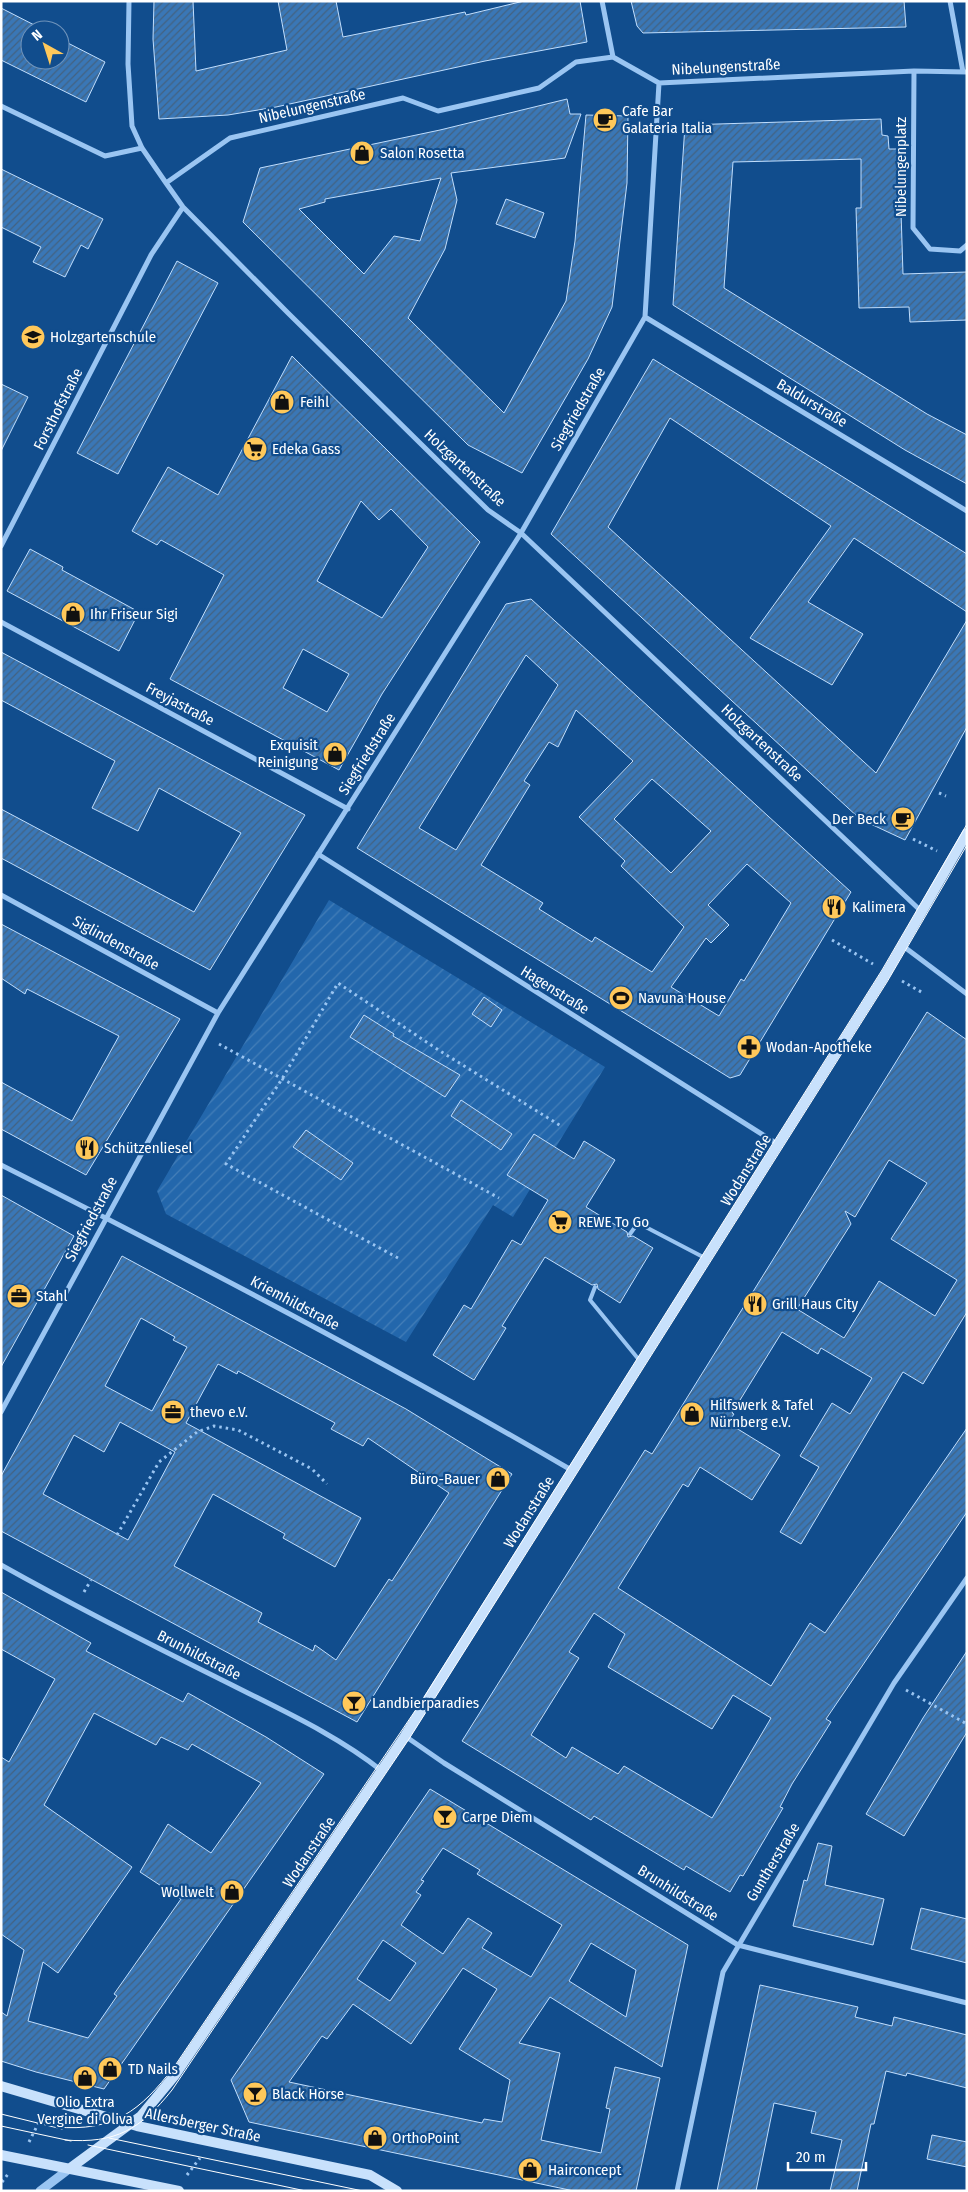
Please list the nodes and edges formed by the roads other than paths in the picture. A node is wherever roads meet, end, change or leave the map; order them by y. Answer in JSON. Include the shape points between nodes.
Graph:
{"nodes":[{"id":1,"x":130,"y":1,"type":"edge"},
{"id":2,"x":602,"y":1,"type":"edge"},
{"id":3,"x":950,"y":1,"type":"edge"},
{"id":4,"x":613,"y":57,"type":"junction"},
{"id":5,"x":914,"y":71,"type":"junction"},
{"id":6,"x":965,"y":72,"type":"edge"},
{"id":7,"x":659,"y":83,"type":"junction"},
{"id":8,"x":1,"y":106,"type":"edge"},
{"id":9,"x":142,"y":148,"type":"junction"},
{"id":10,"x":166,"y":183,"type":"junction"},
{"id":11,"x":183,"y":207,"type":"junction"},
{"id":12,"x":967,"y":245,"type":"edge"},
{"id":13,"x":645,"y":316,"type":"junction"},
{"id":14,"x":967,"y":511,"type":"edge"},
{"id":15,"x":521,"y":533,"type":"junction"},
{"id":16,"x":1,"y":546,"type":"edge"},
{"id":17,"x":1,"y":622,"type":"edge"},
{"id":18,"x":348,"y":809,"type":"junction"},
{"id":19,"x":967,"y":833,"type":"edge"},
{"id":20,"x":318,"y":854,"type":"junction"},
{"id":21,"x":1,"y":895,"type":"edge"},
{"id":22,"x":923,"y":912,"type":"junction"},
{"id":23,"x":903,"y":946,"type":"junction"},
{"id":24,"x":967,"y":994,"type":"edge"},
{"id":25,"x":218,"y":1013,"type":"junction"},
{"id":26,"x":779,"y":1145,"type":"junction"},
{"id":27,"x":1,"y":1165,"type":"edge"},
{"id":28,"x":105,"y":1217,"type":"junction"},
{"id":29,"x":630,"y":1234,"type":"dead end"},
{"id":30,"x":707,"y":1259,"type":"junction"},
{"id":31,"x":595,"y":1287,"type":"dead end"},
{"id":32,"x":641,"y":1364,"type":"junction"},
{"id":33,"x":1,"y":1412,"type":"edge"},
{"id":34,"x":573,"y":1471,"type":"junction"},
{"id":35,"x":1,"y":1565,"type":"edge"},
{"id":36,"x":967,"y":1578,"type":"edge"},
{"id":37,"x":405,"y":1736,"type":"junction"},
{"id":38,"x":383,"y":1771,"type":"junction"},
{"id":39,"x":738,"y":1945,"type":"junction"},
{"id":40,"x":967,"y":2003,"type":"edge"},
{"id":41,"x":1,"y":2086,"type":"edge"},
{"id":42,"x":132,"y":2124,"type":"junction"},
{"id":43,"x":1,"y":2155,"type":"edge"},
{"id":44,"x":69,"y":2169,"type":"junction"},
{"id":45,"x":40,"y":2191,"type":"edge"},
{"id":46,"x":179,"y":2191,"type":"edge"},
{"id":47,"x":397,"y":2191,"type":"edge"},
{"id":48,"x":677,"y":2191,"type":"edge"}],
"edges":[{"from":1,"to":9,"type":"street","name":"Holzgartenstraße","via":[[128,64],[132,126]]},
{"from":2,"to":4,"type":"street"},
{"from":3,"to":6,"type":"street"},
{"from":4,"to":7,"type":"street","name":"Nibelungenstraße"},
{"from":4,"to":10,"type":"street","name":"Nibelungenstraße","via":[[576,62],[539,88],[438,111],[403,98],[230,138]]},
{"from":5,"to":6,"type":"street","name":"Nibelungenstraße"},
{"from":5,"to":7,"type":"street","name":"Nibelungenstraße"},
{"from":5,"to":12,"type":"street","name":"Nibelungenplatz","via":[[913,228],[930,249],[960,251]]},
{"from":7,"to":13,"type":"street","name":"Siegfriedstraße"},
{"from":8,"to":9,"type":"street","via":[[105,156]]},
{"from":9,"to":10,"type":"street","name":"Holzgartenstraße"},
{"from":10,"to":11,"type":"street","name":"Holzgartenstraße"},
{"from":11,"to":15,"type":"street","name":"Holzgartenstraße","via":[[482,504]]},
{"from":11,"to":16,"type":"street","name":"Forsthofstraße","via":[[151,255]]},
{"from":13,"to":14,"type":"street","name":"Baldurstraße"},
{"from":13,"to":15,"type":"street","name":"Siegfriedstraße"},
{"from":15,"to":18,"type":"street","name":"Siegfriedstraße"},
{"from":15,"to":22,"type":"street","name":"Holzgartenstraße"},
{"from":17,"to":18,"type":"street","name":"Freyjastraße"},
{"from":18,"to":20,"type":"street","name":"Siegfriedstraße"},
{"from":19,"to":22,"type":"main road","name":"Wodanstraße"},
{"from":20,"to":25,"type":"street","name":"Siegfriedstraße"},
{"from":20,"to":26,"type":"street","name":"Hagenstraße"},
{"from":21,"to":25,"type":"street","name":"Siglindenstraße"},
{"from":22,"to":23,"type":"main road","name":"Wodanstraße"},
{"from":23,"to":24,"type":"street"},
{"from":23,"to":26,"type":"main road","name":"Wodanstraße"},
{"from":25,"to":28,"type":"street","name":"Siegfriedstraße"},
{"from":26,"to":30,"type":"main road","name":"Wodanstraße"},
{"from":27,"to":28,"type":"street","name":"Kriemhildstraße"},
{"from":28,"to":33,"type":"street","name":"Siegfriedstraße"},
{"from":28,"to":34,"type":"street","name":"Kriemhildstraße","via":[[373,1357]]},
{"from":29,"to":30,"type":"lane","via":[[638,1223]]},
{"from":30,"to":32,"type":"main road","name":"Wodanstraße"},
{"from":31,"to":32,"type":"lane","via":[[590,1300]]},
{"from":32,"to":34,"type":"main road","name":"Wodanstraße"},
{"from":34,"to":37,"type":"main road","name":"Wodanstraße"},
{"from":35,"to":38,"type":"street","name":"Brunhildstraße","via":[[296,1718]]},
{"from":36,"to":39,"type":"street","name":"Guntherstraße","via":[[894,1683]]},
{"from":37,"to":38,"type":"main road","name":"Wodanstraße"},
{"from":37,"to":39,"type":"street","name":"Brunhildstraße"},
{"from":38,"to":42,"type":"main road","name":"Wodanstraße","via":[[175,2075]]},
{"from":39,"to":40,"type":"street","name":"Brunhildstraße"},
{"from":39,"to":48,"type":"street","name":"Guntherstraße","via":[[723,1972]]},
{"from":41,"to":42,"type":"main road","name":"Allersberger Straße"},
{"from":42,"to":44,"type":"main road","name":"Wodanstraße"},
{"from":42,"to":47,"type":"main road","name":"Allersberger Straße","via":[[370,2175]]},
{"from":43,"to":44,"type":"main road"},
{"from":44,"to":45,"type":"street"},
{"from":44,"to":46,"type":"main road"}]}
